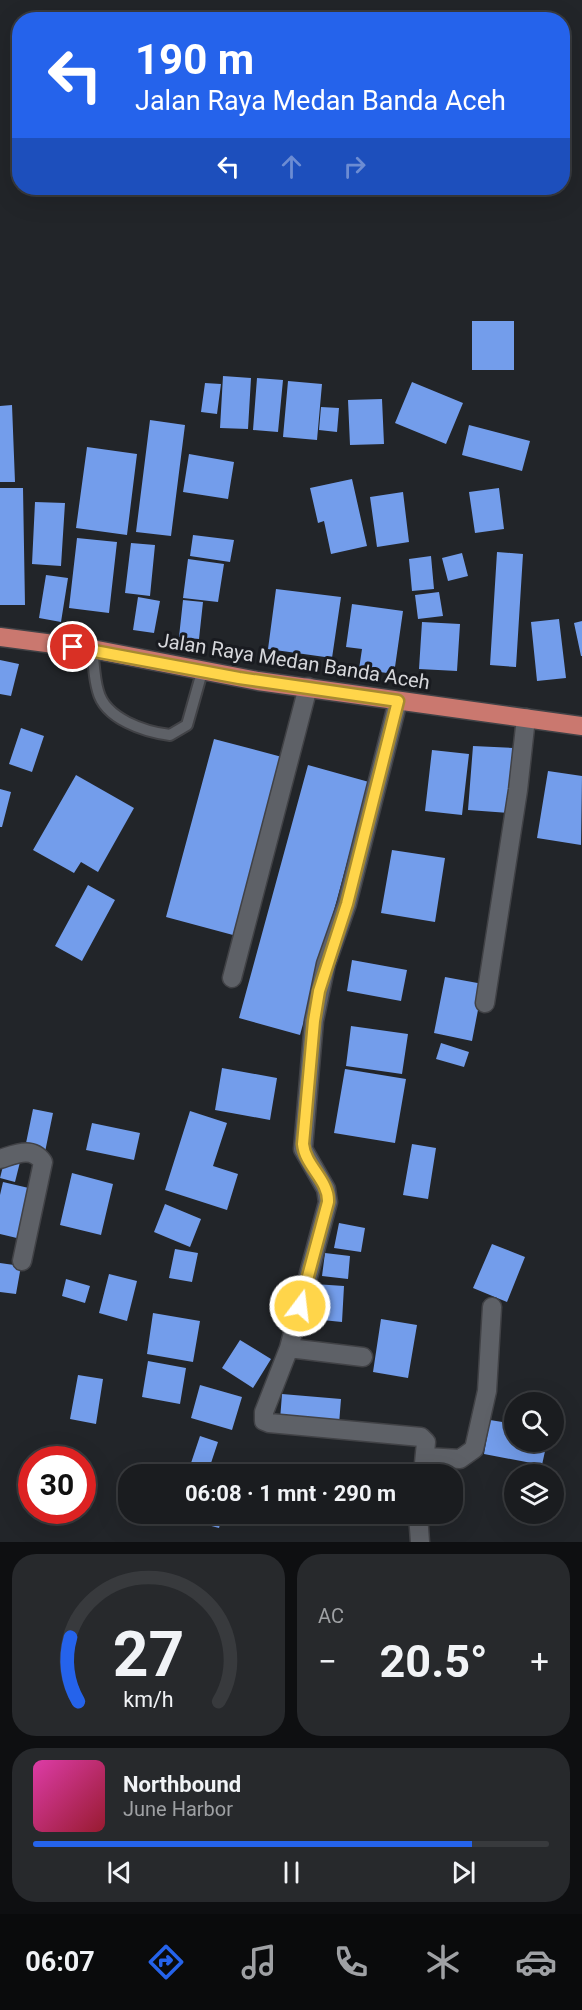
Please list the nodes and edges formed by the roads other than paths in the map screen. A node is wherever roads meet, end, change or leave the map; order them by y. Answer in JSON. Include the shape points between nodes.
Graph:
{"nodes":[{"id":1,"x":0,"y":637,"type":"edge"},
{"id":2,"x":92,"y":649,"type":"junction"},
{"id":3,"x":202,"y":672,"type":"junction"},
{"id":4,"x":308,"y":687,"type":"junction"},
{"id":5,"x":398,"y":701,"type":"junction"},
{"id":6,"x":526,"y":718,"type":"junction"},
{"id":7,"x":582,"y":726,"type":"edge"},
{"id":8,"x":232,"y":978,"type":"dead end"},
{"id":9,"x":486,"y":1003,"type":"dead end"},
{"id":10,"x":0,"y":1159,"type":"edge"},
{"id":11,"x":22,"y":1262,"type":"dead end"},
{"id":12,"x":492,"y":1307,"type":"dead end"},
{"id":13,"x":289,"y":1348,"type":"junction"},
{"id":14,"x":363,"y":1357,"type":"dead end"},
{"id":15,"x":424,"y":1464,"type":"edge"},
{"id":16,"x":434,"y":1464,"type":"edge"},
{"id":17,"x":419,"y":1524,"type":"edge"},
{"id":18,"x":420,"y":1542,"type":"edge"}],
"edges":[{"from":1,"to":2,"type":"highway","name":"Jalan Raya Medan Banda Aceh"},
{"from":2,"to":3,"type":"highway","name":"Jalan Raya Medan Banda Aceh"},
{"from":2,"to":3,"type":"lane","via":[[98,692],[105,706],[123,720],[154,733],[170,735],[187,725]]},
{"from":3,"to":4,"type":"highway","name":"Jalan Raya Medan Banda Aceh"},
{"from":4,"to":5,"type":"highway","name":"Jalan Raya Medan Banda Aceh"},
{"from":4,"to":8,"type":"street"},
{"from":5,"to":6,"type":"highway","name":"Jalan Raya Medan Banda Aceh"},
{"from":5,"to":13,"type":"street","via":[[314,1021],[303,1144],[326,1189],[328,1202]]},
{"from":6,"to":7,"type":"highway","name":"Jalan Raya Medan Banda Aceh"},
{"from":6,"to":9,"type":"street"},
{"from":10,"to":11,"type":"street","via":[[27,1151],[43,1162]]},
{"from":12,"to":16,"type":"street","via":[[487,1391],[474,1449],[460,1459]]},
{"from":13,"to":14,"type":"street"},
{"from":13,"to":15,"type":"street","via":[[264,1421],[421,1437],[426,1442]]},
{"from":17,"to":18,"type":"street"}]}
